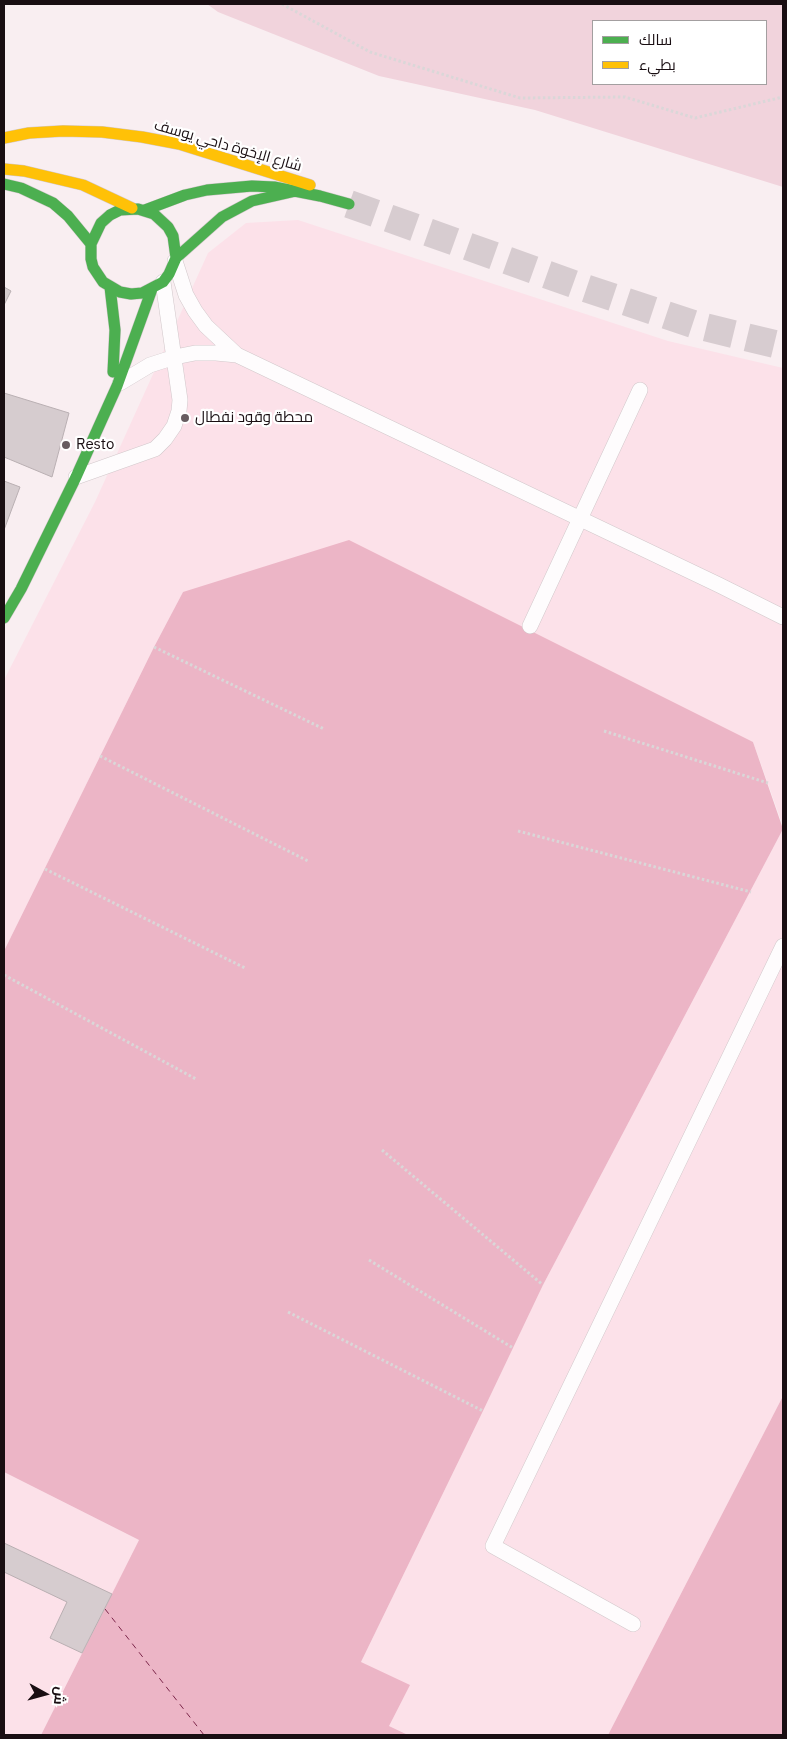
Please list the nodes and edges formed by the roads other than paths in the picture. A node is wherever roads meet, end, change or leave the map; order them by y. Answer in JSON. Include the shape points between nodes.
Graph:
{"nodes":[{"id":1,"x":4,"y":138,"type":"edge"},
{"id":2,"x":4,"y":169,"type":"edge"},
{"id":3,"x":4,"y":184,"type":"edge"},
{"id":4,"x":296,"y":191,"type":"junction"},
{"id":5,"x":132,"y":208,"type":"junction"},
{"id":6,"x":145,"y":210,"type":"junction"},
{"id":7,"x":91,"y":244,"type":"junction"},
{"id":8,"x":175,"y":259,"type":"junction"},
{"id":9,"x":157,"y":286,"type":"junction"},
{"id":10,"x":110,"y":287,"type":"junction"},
{"id":11,"x":237,"y":355,"type":"junction"},
{"id":12,"x":175,"y":356,"type":"junction"},
{"id":13,"x":117,"y":386,"type":"junction"},
{"id":14,"x":640,"y":390,"type":"dead end"},
{"id":15,"x":103,"y":414,"type":"junction"},
{"id":16,"x":76,"y":477,"type":"junction"},
{"id":17,"x":579,"y":519,"type":"junction"},
{"id":18,"x":783,"y":617,"type":"edge"},
{"id":19,"x":4,"y":618,"type":"edge"},
{"id":20,"x":530,"y":626,"type":"dead end"},
{"id":21,"x":783,"y":946,"type":"edge"},
{"id":22,"x":633,"y":1624,"type":"dead end"}],
"edges":[{"from":1,"to":4,"type":"main road","name":"شارع الإخوة داحي يوسف","via":[[29,133],[102,132],[180,144],[319,188],[349,204]]},
{"from":2,"to":5,"type":"main road","via":[[82,185]]},
{"from":3,"to":7,"type":"main road","via":[[21,188],[52,203],[68,216]]},
{"from":4,"to":6,"type":"main road","via":[[252,186],[222,188],[185,195]]},
{"from":4,"to":8,"type":"main road","via":[[258,199],[236,208],[208,227]]},
{"from":5,"to":6,"type":"main road"},
{"from":5,"to":7,"type":"main road","via":[[110,215],[94,233]]},
{"from":6,"to":8,"type":"main road","via":[[168,227],[173,236]]},
{"from":7,"to":10,"type":"main road","via":[[93,267]]},
{"from":8,"to":9,"type":"main road","via":[[169,274]]},
{"from":8,"to":11,"type":"lane","via":[[186,296],[195,311]]},
{"from":9,"to":10,"type":"main road","via":[[131,294]]},
{"from":9,"to":12,"type":"lane"},
{"from":9,"to":13,"type":"main road"},
{"from":10,"to":15,"type":"main road","via":[[115,351]]},
{"from":11,"to":12,"type":"lane","via":[[195,353]]},
{"from":11,"to":17,"type":"lane"},
{"from":12,"to":13,"type":"lane","via":[[138,371]]},
{"from":12,"to":16,"type":"lane","via":[[179,411],[165,439],[155,449]]},
{"from":13,"to":15,"type":"main road"},
{"from":14,"to":17,"type":"lane"},
{"from":15,"to":16,"type":"main road"},
{"from":16,"to":19,"type":"main road"},
{"from":17,"to":18,"type":"lane"},
{"from":17,"to":20,"type":"lane"},
{"from":21,"to":22,"type":"lane","via":[[492,1546]]}]}
